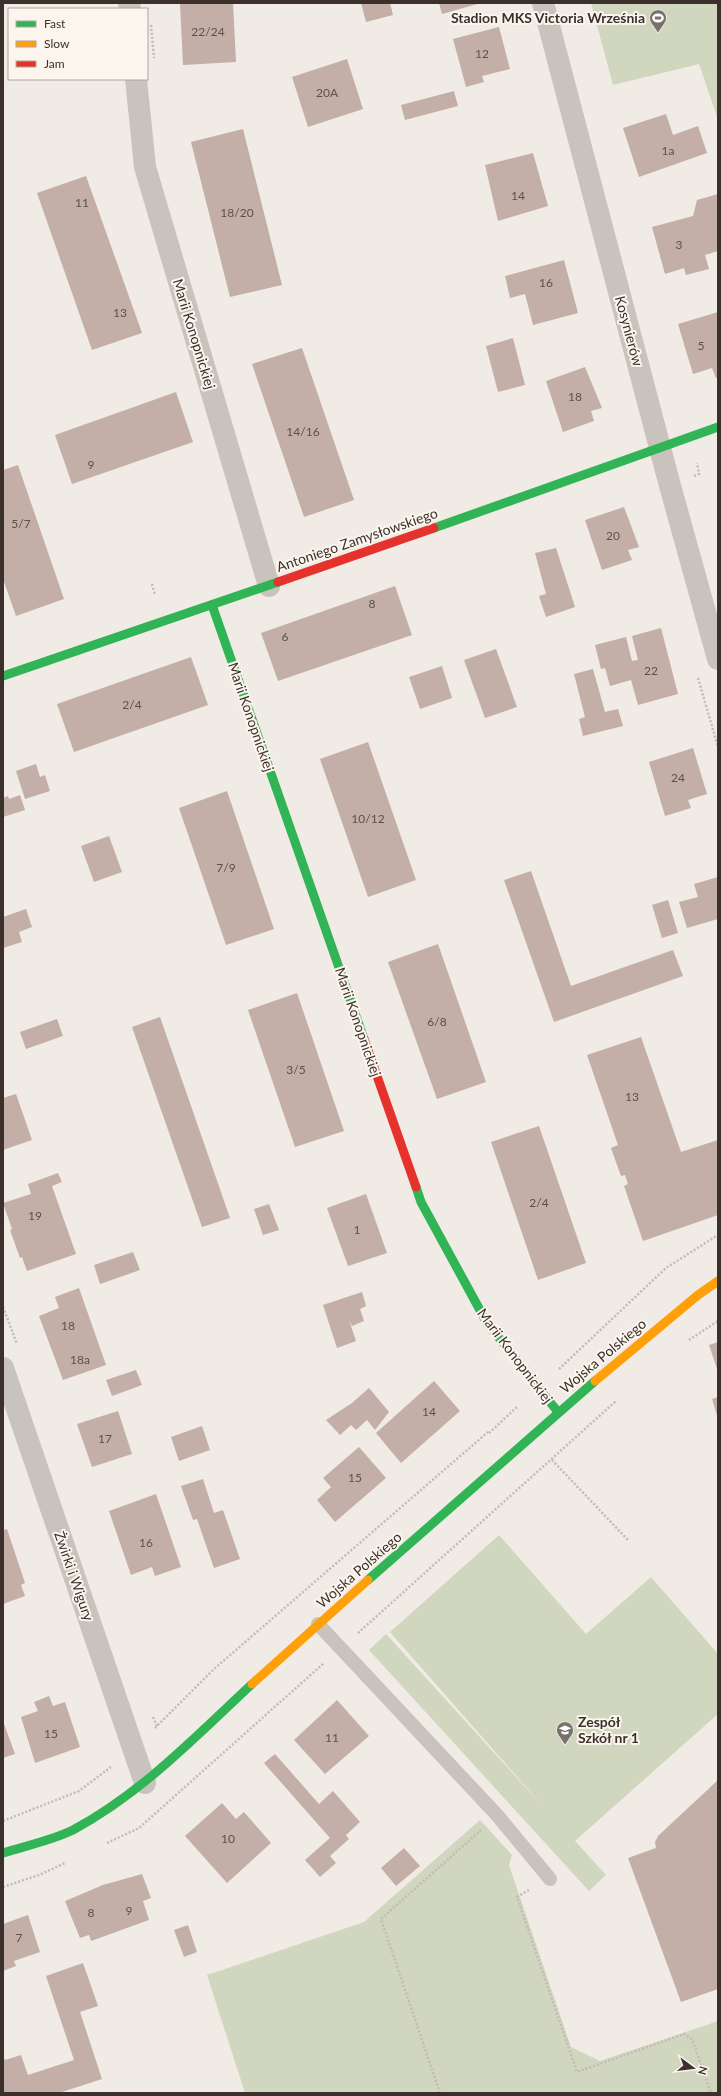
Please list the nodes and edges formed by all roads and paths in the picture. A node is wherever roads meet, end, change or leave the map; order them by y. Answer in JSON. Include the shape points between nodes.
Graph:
{"nodes":[{"id":1,"x":543,"y":3,"type":"edge"},
{"id":2,"x":136,"y":80,"type":"edge"},
{"id":3,"x":718,"y":427,"type":"edge"},
{"id":4,"x":659,"y":447,"type":"junction"},
{"id":5,"x":269,"y":586,"type":"junction"},
{"id":6,"x":212,"y":606,"type":"junction"},
{"id":7,"x":718,"y":659,"type":"edge"},
{"id":8,"x":3,"y":676,"type":"edge"},
{"id":9,"x":718,"y":1281,"type":"edge"},
{"id":10,"x":718,"y":1320,"type":"edge"},
{"id":11,"x":685,"y":1343,"type":"dead end"},
{"id":12,"x":3,"y":1368,"type":"edge"},
{"id":13,"x":620,"y":1398,"type":"dead end"},
{"id":14,"x":558,"y":1412,"type":"junction"},
{"id":15,"x":488,"y":1432,"type":"dead end"},
{"id":16,"x":552,"y":1460,"type":"junction"},
{"id":17,"x":531,"y":1478,"type":"dead end"},
{"id":18,"x":628,"y":1540,"type":"dead end"},
{"id":19,"x":318,"y":1624,"type":"junction"},
{"id":20,"x":134,"y":1750,"type":"junction"},
{"id":21,"x":145,"y":1783,"type":"junction"},
{"id":22,"x":497,"y":1815,"type":"junction"},
{"id":23,"x":3,"y":1821,"type":"edge"},
{"id":24,"x":3,"y":1853,"type":"edge"},
{"id":25,"x":550,"y":1879,"type":"joint"},
{"id":26,"x":440,"y":2093,"type":"edge"},
{"id":27,"x":711,"y":2093,"type":"edge"}],
"edges":[{"from":1,"to":4,"type":"street","name":"Kosynierów"},
{"from":2,"to":5,"type":"street","name":"Marii Konopnickiej","via":[[145,167]]},
{"from":3,"to":4,"type":"street","name":"Antoniego Zamysłowskiego"},
{"from":4,"to":5,"type":"street","name":"Antoniego Zamysłowskiego"},
{"from":4,"to":7,"type":"street","name":"Kosynierów"},
{"from":5,"to":6,"type":"street","name":"Antoniego Zamysłowskiego"},
{"from":6,"to":8,"type":"street","name":"Antoniego Zamysłowskiego"},
{"from":6,"to":14,"type":"street","name":"Marii Konopnickiej","via":[[421,1202],[486,1323]]},
{"from":9,"to":14,"type":"street","name":"Wojska Polskiego"},
{"from":10,"to":11,"type":"path"},
{"from":12,"to":20,"type":"street","name":"Żwirki i Wigury"},
{"from":13,"to":16,"type":"path"},
{"from":14,"to":19,"type":"street","name":"Wojska Polskiego"},
{"from":15,"to":20,"type":"path","via":[[214,1669]]},
{"from":16,"to":17,"type":"path"},
{"from":16,"to":18,"type":"path"},
{"from":19,"to":21,"type":"street","name":"Wojska Polskiego"},
{"from":19,"to":22,"type":"lane"},
{"from":20,"to":21,"type":"street","name":"Żwirki i Wigury"},
{"from":20,"to":23,"type":"path","via":[[79,1791]]},
{"from":21,"to":24,"type":"street","name":"Wojska Polskiego","via":[[112,1807],[71,1831]]},
{"from":22,"to":25,"type":"lane"},
{"from":22,"to":26,"type":"path","via":[[381,1919]]},
{"from":25,"to":27,"type":"path","via":[[517,1897],[577,2072],[684,2034],[692,2039]]}]}
